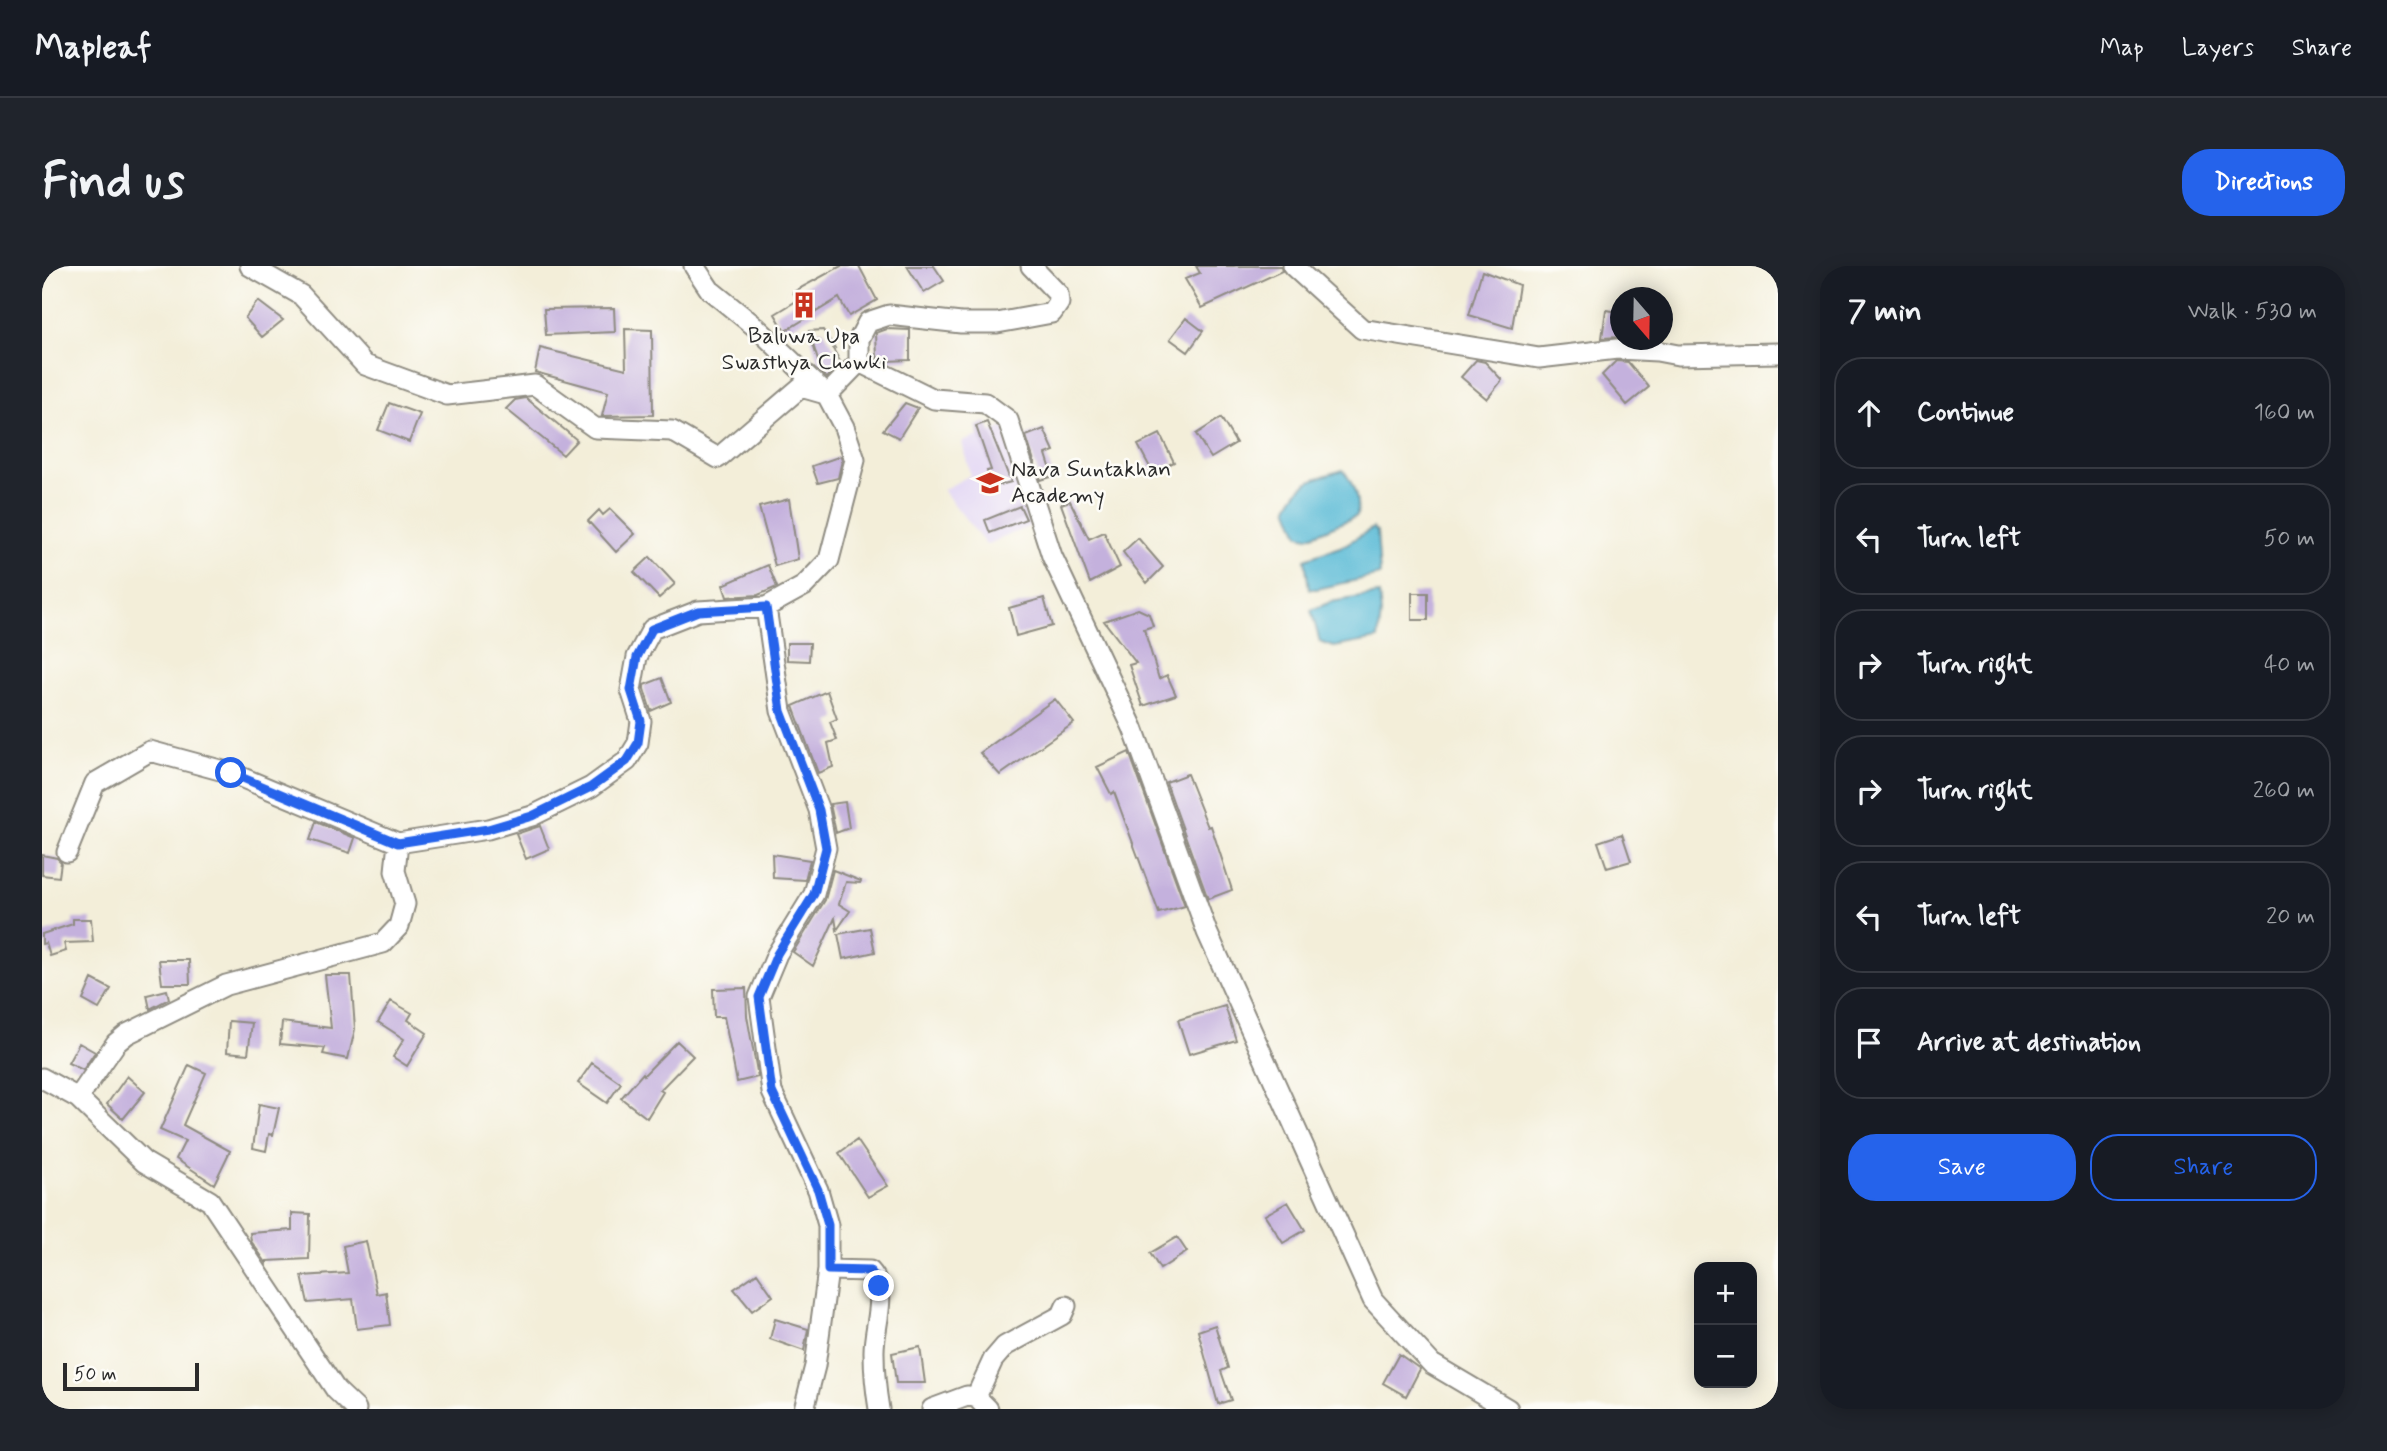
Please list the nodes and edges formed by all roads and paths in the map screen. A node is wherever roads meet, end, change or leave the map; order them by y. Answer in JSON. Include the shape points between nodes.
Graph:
{"nodes":[{"id":1,"x":250,"y":266,"type":"edge"},
{"id":2,"x":694,"y":266,"type":"edge"},
{"id":3,"x":1031,"y":266,"type":"edge"},
{"id":4,"x":1293,"y":266,"type":"edge"},
{"id":5,"x":1778,"y":353,"type":"edge"},
{"id":6,"x":859,"y":362,"type":"junction"},
{"id":7,"x":827,"y":395,"type":"junction"},
{"id":8,"x":766,"y":607,"type":"junction"},
{"id":9,"x":398,"y":843,"type":"junction"},
{"id":10,"x":67,"y":852,"type":"dead end"},
{"id":11,"x":42,"y":1078,"type":"edge"},
{"id":12,"x":78,"y":1098,"type":"junction"},
{"id":13,"x":828,"y":1270,"type":"junction"},
{"id":14,"x":1066,"y":1306,"type":"dead end"},
{"id":15,"x":982,"y":1403,"type":"edge"},
{"id":16,"x":356,"y":1409,"type":"edge"},
{"id":17,"x":804,"y":1409,"type":"edge"},
{"id":18,"x":879,"y":1409,"type":"edge"},
{"id":19,"x":932,"y":1409,"type":"edge"},
{"id":20,"x":1508,"y":1409,"type":"edge"}],
"edges":[{"from":1,"to":7,"type":"street","via":[[301,295],[365,365],[447,395],[535,385],[595,428],[672,431],[718,458],[801,387]]},
{"from":2,"to":7,"type":"street","via":[[710,290]]},
{"from":3,"to":6,"type":"street","via":[[1058,294],[1059,303],[1052,313],[997,323],[890,314],[868,322],[859,339]]},
{"from":4,"to":5,"type":"street","via":[[1362,329],[1539,358],[1617,349],[1678,355]]},
{"from":6,"to":7,"type":"street"},
{"from":6,"to":20,"type":"street","via":[[934,399],[985,403],[1008,420],[1052,556],[1133,728],[1207,932],[1373,1300],[1432,1364]]},
{"from":7,"to":8,"type":"street","via":[[855,460],[829,560],[804,586]]},
{"from":8,"to":9,"type":"street","via":[[698,611],[652,629],[637,657],[631,690],[641,721],[638,743],[627,761],[591,787],[532,816],[488,829]]},
{"from":8,"to":13,"type":"street","via":[[781,711],[819,810],[826,848],[814,894],[777,954],[759,997],[772,1092],[818,1190],[828,1225]]},
{"from":9,"to":10,"type":"street","via":[[231,773],[150,751],[95,783]]},
{"from":9,"to":12,"type":"street","via":[[395,871],[405,904],[399,926],[383,943],[226,985],[127,1034]]},
{"from":11,"to":12,"type":"street"},
{"from":12,"to":16,"type":"street","via":[[144,1162],[210,1201],[336,1390]]},
{"from":13,"to":17,"type":"street","via":[[815,1366]]},
{"from":13,"to":18,"type":"street","via":[[870,1271],[879,1286],[873,1351]]},
{"from":14,"to":15,"type":"street","via":[[1062,1315],[998,1353]]},
{"from":15,"to":19,"type":"street","via":[[967,1396]]}]}
